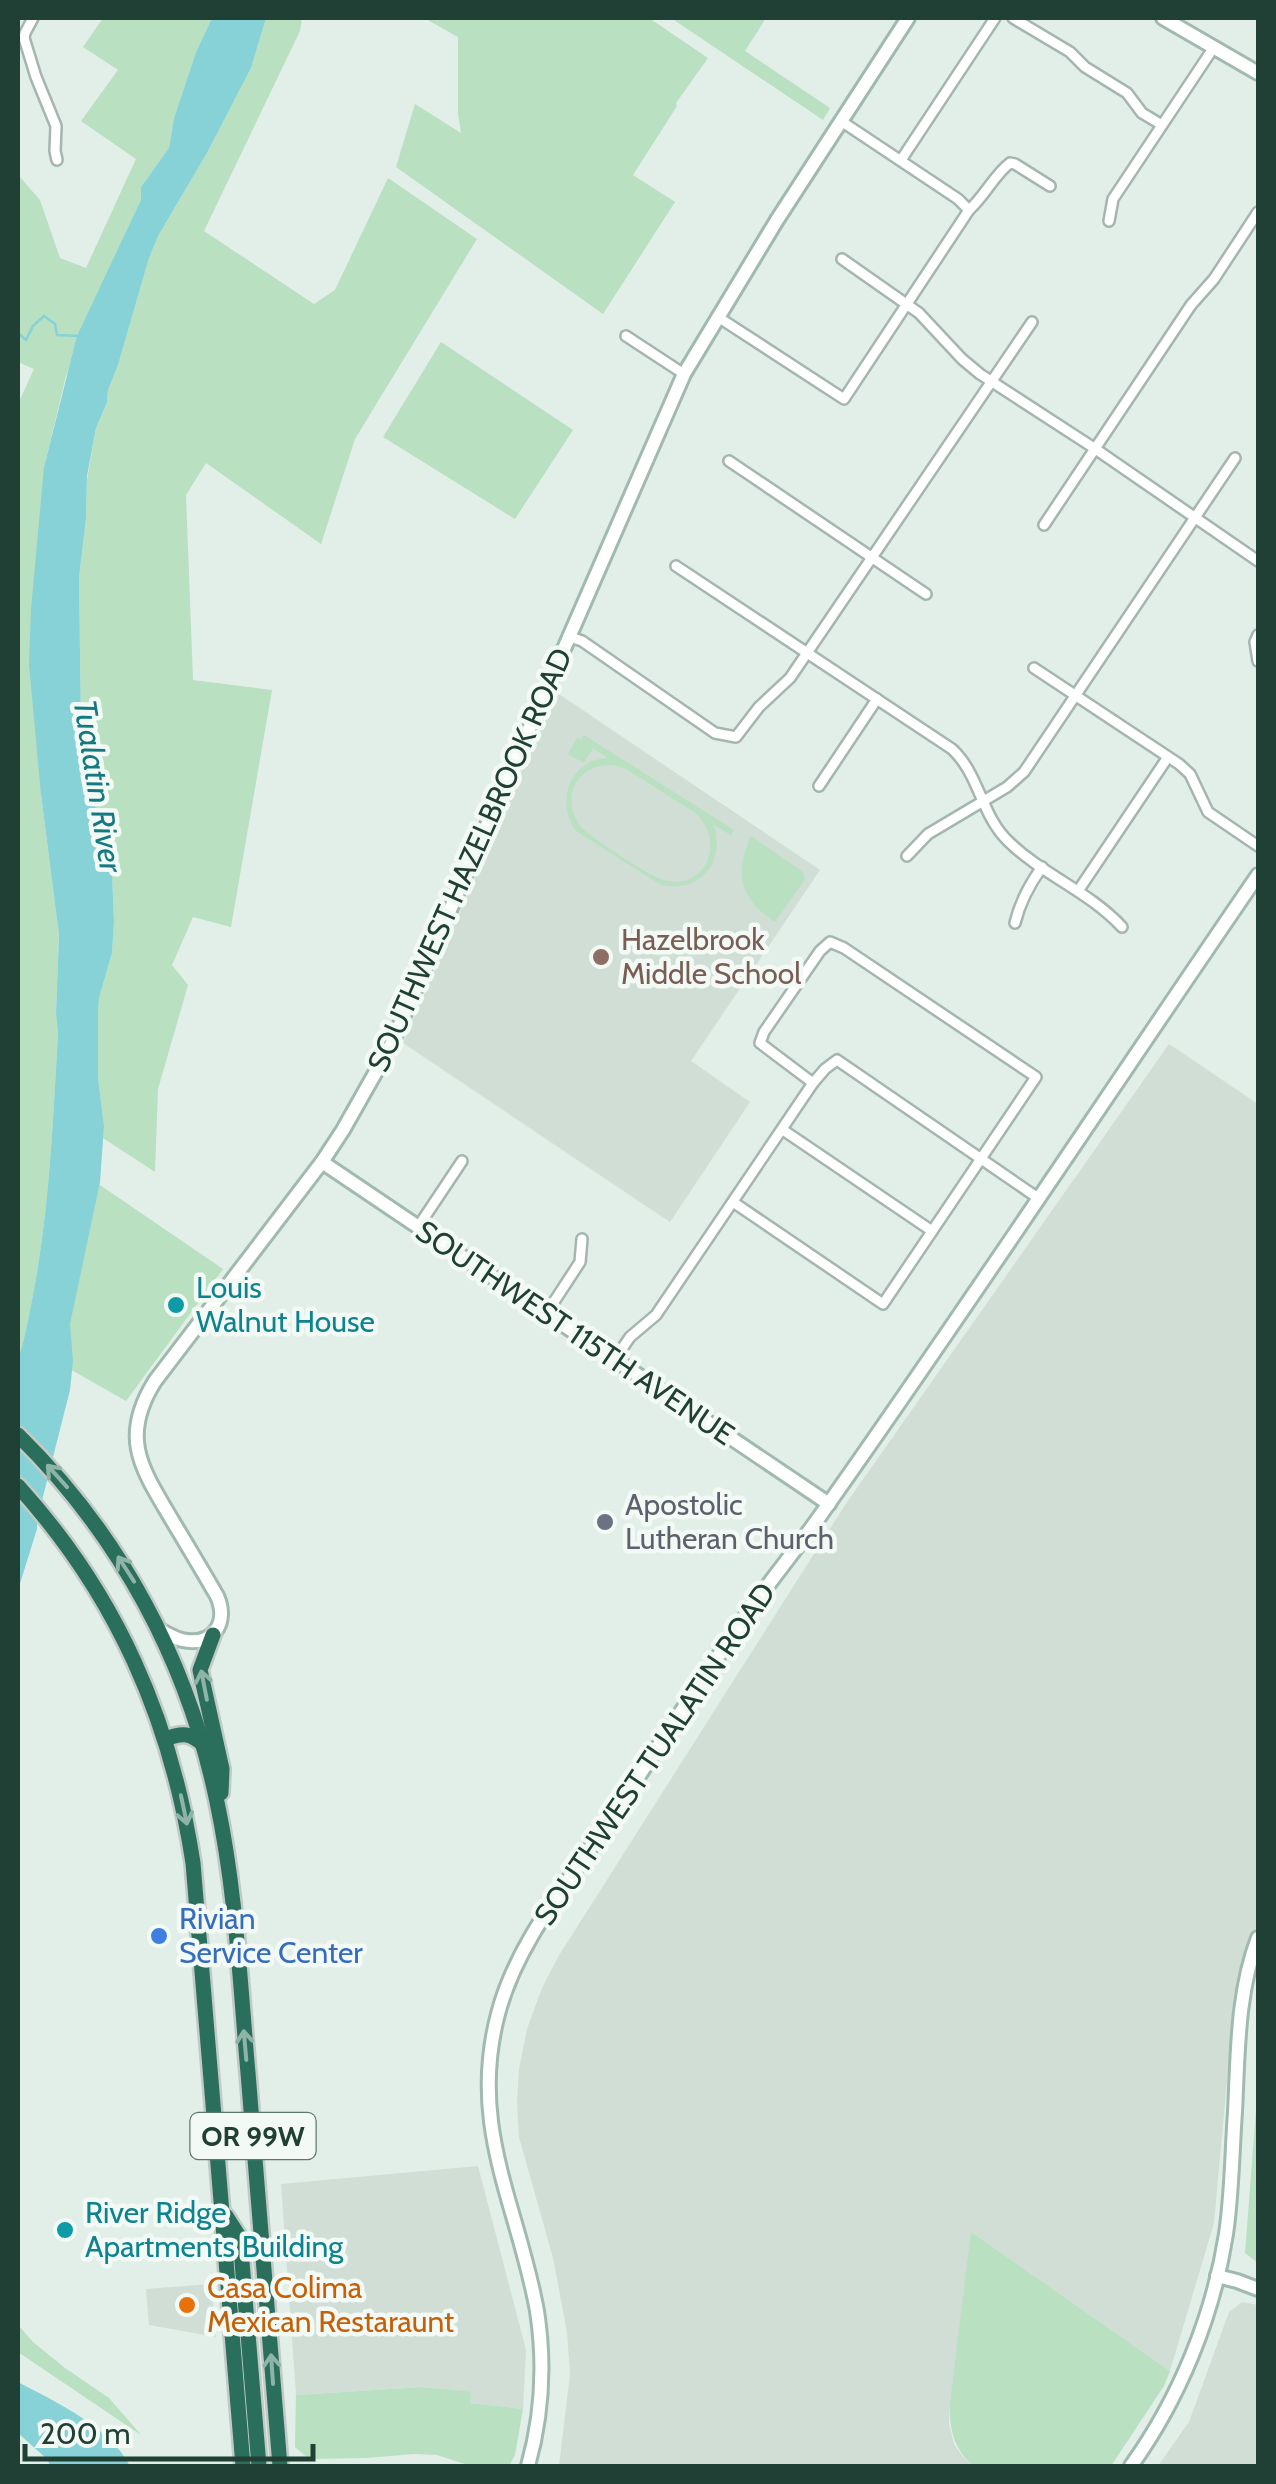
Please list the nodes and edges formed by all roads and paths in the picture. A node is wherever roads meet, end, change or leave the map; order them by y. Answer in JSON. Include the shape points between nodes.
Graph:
{"nodes":[{"id":1,"x":33,"y":18,"type":"edge"},
{"id":2,"x":908,"y":18,"type":"edge"},
{"id":3,"x":995,"y":18,"type":"edge"},
{"id":4,"x":1013,"y":18,"type":"edge"},
{"id":5,"x":1162,"y":18,"type":"edge"},
{"id":6,"x":1214,"y":48,"type":"junction"},
{"id":7,"x":1257,"y":68,"type":"edge"},
{"id":8,"x":840,"y":121,"type":"junction"},
{"id":9,"x":1162,"y":125,"type":"junction"},
{"id":10,"x":58,"y":160,"type":"dead end"},
{"id":11,"x":900,"y":160,"type":"junction"},
{"id":12,"x":1050,"y":186,"type":"dead end"},
{"id":13,"x":970,"y":210,"type":"junction"},
{"id":14,"x":1258,"y":212,"type":"edge"},
{"id":15,"x":1108,"y":221,"type":"dead end"},
{"id":16,"x":842,"y":259,"type":"dead end"},
{"id":17,"x":908,"y":304,"type":"junction"},
{"id":18,"x":718,"y":317,"type":"junction"},
{"id":19,"x":1032,"y":322,"type":"dead end"},
{"id":20,"x":626,"y":336,"type":"dead end"},
{"id":21,"x":684,"y":374,"type":"junction"},
{"id":22,"x":993,"y":380,"type":"junction"},
{"id":23,"x":1094,"y":448,"type":"junction"},
{"id":24,"x":1235,"y":458,"type":"dead end"},
{"id":25,"x":729,"y":461,"type":"dead end"},
{"id":26,"x":1196,"y":517,"type":"junction"},
{"id":27,"x":1044,"y":524,"type":"dead end"},
{"id":28,"x":873,"y":558,"type":"junction"},
{"id":29,"x":1258,"y":561,"type":"edge"},
{"id":30,"x":676,"y":566,"type":"dead end"},
{"id":31,"x":926,"y":594,"type":"dead end"},
{"id":32,"x":1258,"y":635,"type":"edge"},
{"id":33,"x":570,"y":636,"type":"junction"},
{"id":34,"x":807,"y":652,"type":"junction"},
{"id":35,"x":1258,"y":662,"type":"edge"},
{"id":36,"x":1034,"y":668,"type":"dead end"},
{"id":37,"x":1076,"y":696,"type":"junction"},
{"id":38,"x":877,"y":699,"type":"junction"},
{"id":39,"x":1168,"y":757,"type":"junction"},
{"id":40,"x":818,"y":786,"type":"dead end"},
{"id":41,"x":983,"y":800,"type":"junction"},
{"id":42,"x":1258,"y":846,"type":"edge"},
{"id":43,"x":907,"y":856,"type":"dead end"},
{"id":44,"x":1042,"y":868,"type":"junction"},
{"id":45,"x":1258,"y":875,"type":"edge"},
{"id":46,"x":1078,"y":891,"type":"junction"},
{"id":47,"x":1015,"y":924,"type":"dead end"},
{"id":48,"x":1122,"y":927,"type":"dead end"},
{"id":49,"x":813,"y":1083,"type":"junction"},
{"id":50,"x":783,"y":1130,"type":"junction"},
{"id":51,"x":982,"y":1159,"type":"junction"},
{"id":52,"x":322,"y":1162,"type":"junction"},
{"id":53,"x":462,"y":1162,"type":"dead end"},
{"id":54,"x":1038,"y":1198,"type":"junction"},
{"id":55,"x":734,"y":1202,"type":"junction"},
{"id":56,"x":418,"y":1227,"type":"junction"},
{"id":57,"x":932,"y":1231,"type":"junction"},
{"id":58,"x":582,"y":1240,"type":"dead end"},
{"id":59,"x":546,"y":1314,"type":"junction"},
{"id":60,"x":615,"y":1359,"type":"junction"},
{"id":61,"x":18,"y":1434,"type":"edge"},
{"id":62,"x":18,"y":1486,"type":"edge"},
{"id":63,"x":828,"y":1504,"type":"junction"},
{"id":64,"x":160,"y":1630,"type":"junction"},
{"id":65,"x":213,"y":1634,"type":"junction"},
{"id":66,"x":165,"y":1738,"type":"junction"},
{"id":67,"x":204,"y":1746,"type":"junction"},
{"id":68,"x":218,"y":1807,"type":"junction"},
{"id":69,"x":1258,"y":1938,"type":"edge"},
{"id":70,"x":224,"y":2212,"type":"junction"},
{"id":71,"x":1217,"y":2276,"type":"junction"},
{"id":72,"x":1258,"y":2289,"type":"edge"},
{"id":73,"x":279,"y":2460,"type":"edge"},
{"id":74,"x":243,"y":2466,"type":"edge"},
{"id":75,"x":258,"y":2466,"type":"edge"},
{"id":76,"x":295,"y":2466,"type":"edge"},
{"id":77,"x":528,"y":2466,"type":"edge"},
{"id":78,"x":1131,"y":2466,"type":"edge"}],
"edges":[{"from":1,"to":10,"type":"street","via":[[24,38],[56,126]]},
{"from":2,"to":8,"type":"street","name":"SOUTHWEST HAZELBROOK ROAD"},
{"from":3,"to":11,"type":"street"},
{"from":4,"to":9,"type":"street","via":[[1070,52]]},
{"from":5,"to":6,"type":"street"},
{"from":6,"to":7,"type":"street"},
{"from":6,"to":9,"type":"street"},
{"from":8,"to":11,"type":"street"},
{"from":8,"to":18,"type":"street","name":"SOUTHWEST HAZELBROOK ROAD"},
{"from":9,"to":15,"type":"street","via":[[1112,199]]},
{"from":11,"to":13,"type":"street"},
{"from":12,"to":13,"type":"street","via":[[1010,164]]},
{"from":13,"to":17,"type":"street"},
{"from":14,"to":23,"type":"street"},
{"from":16,"to":17,"type":"street"},
{"from":17,"to":18,"type":"street","via":[[844,399]]},
{"from":17,"to":22,"type":"street"},
{"from":18,"to":21,"type":"street","name":"SOUTHWEST HAZELBROOK ROAD"},
{"from":19,"to":22,"type":"street"},
{"from":20,"to":21,"type":"street"},
{"from":21,"to":33,"type":"street","name":"SOUTHWEST HAZELBROOK ROAD"},
{"from":22,"to":23,"type":"street"},
{"from":22,"to":28,"type":"street"},
{"from":23,"to":26,"type":"street"},
{"from":23,"to":27,"type":"street"},
{"from":24,"to":26,"type":"street"},
{"from":25,"to":28,"type":"street"},
{"from":26,"to":29,"type":"street"},
{"from":26,"to":37,"type":"street"},
{"from":28,"to":31,"type":"street"},
{"from":28,"to":34,"type":"street"},
{"from":30,"to":34,"type":"street"},
{"from":32,"to":35,"type":"street"},
{"from":33,"to":34,"type":"street","via":[[715,733],[736,737]]},
{"from":33,"to":52,"type":"street","name":"SOUTHWEST HAZELBROOK ROAD","via":[[401,1025]]},
{"from":34,"to":38,"type":"street"},
{"from":36,"to":37,"type":"street"},
{"from":37,"to":39,"type":"street"},
{"from":37,"to":41,"type":"street","via":[[1024,772]]},
{"from":38,"to":40,"type":"street"},
{"from":38,"to":41,"type":"street","via":[[961,758]]},
{"from":39,"to":42,"type":"street","via":[[1190,774],[1208,812]]},
{"from":39,"to":46,"type":"street"},
{"from":41,"to":43,"type":"street","via":[[928,834]]},
{"from":41,"to":44,"type":"street","via":[[1008,842]]},
{"from":44,"to":46,"type":"street"},
{"from":44,"to":47,"type":"street"},
{"from":45,"to":54,"type":"street","name":"SOUTHWEST TUALATIN ROAD"},
{"from":46,"to":48,"type":"street"},
{"from":49,"to":50,"type":"street"},
{"from":49,"to":51,"type":"street","via":[[837,1060]]},
{"from":49,"to":51,"type":"street","via":[[760,1043],[830,942],[1036,1078]]},
{"from":50,"to":55,"type":"street"},
{"from":50,"to":57,"type":"street"},
{"from":51,"to":54,"type":"street"},
{"from":51,"to":57,"type":"street"},
{"from":52,"to":56,"type":"street","name":"SOUTHWEST 115TH AVENUE"},
{"from":52,"to":65,"type":"street","name":"SOUTHWEST HAZELBROOK ROAD","via":[[139,1411],[136,1436],[144,1471],[220,1602],[221,1622]]},
{"from":53,"to":56,"type":"street"},
{"from":54,"to":63,"type":"street","name":"SOUTHWEST TUALATIN ROAD"},
{"from":55,"to":57,"type":"street","via":[[884,1304]]},
{"from":55,"to":60,"type":"street","via":[[656,1315]]},
{"from":56,"to":59,"type":"street","name":"SOUTHWEST 115TH AVENUE"},
{"from":58,"to":59,"type":"street","via":[[580,1262]]},
{"from":59,"to":60,"type":"street","name":"SOUTHWEST 115TH AVENUE"},
{"from":60,"to":63,"type":"street","name":"SOUTHWEST 115TH AVENUE"},
{"from":64,"to":61,"type":"highway","number":"OR 99W","one_way":true,"via":[[93,1520]]},
{"from":62,"to":66,"type":"highway","number":"OR 99W","via":[[88,1576],[123,1635]]},
{"from":63,"to":77,"type":"street","name":"SOUTHWEST TUALATIN ROAD","via":[[552,1905],[504,1994],[488,2092],[496,2156],[540,2334],[540,2395]]},
{"from":64,"to":65,"type":"street","via":[[186,1641]]},
{"from":64,"to":67,"type":"highway","number":"OR 99W"},
{"from":68,"to":65,"type":"highway","one_way":true,"via":[[222,1769],[200,1670]]},
{"from":66,"to":67,"type":"highway","via":[[187,1734]]},
{"from":66,"to":70,"type":"highway","number":"OR 99W","one_way":true,"via":[[193,1863]]},
{"from":67,"to":68,"type":"highway","number":"OR 99W"},
{"from":73,"to":68,"type":"highway","number":"OR 99W","one_way":true,"via":[[234,1918]]},
{"from":69,"to":71,"type":"street","via":[[1244,1992],[1228,2216]]},
{"from":70,"to":74,"type":"highway","number":"OR 99W"},
{"from":70,"to":75,"type":"highway","via":[[240,2238]]},
{"from":71,"to":72,"type":"street"},
{"from":71,"to":78,"type":"street","via":[[1174,2399]]},
{"from":73,"to":76,"type":"highway"}]}
